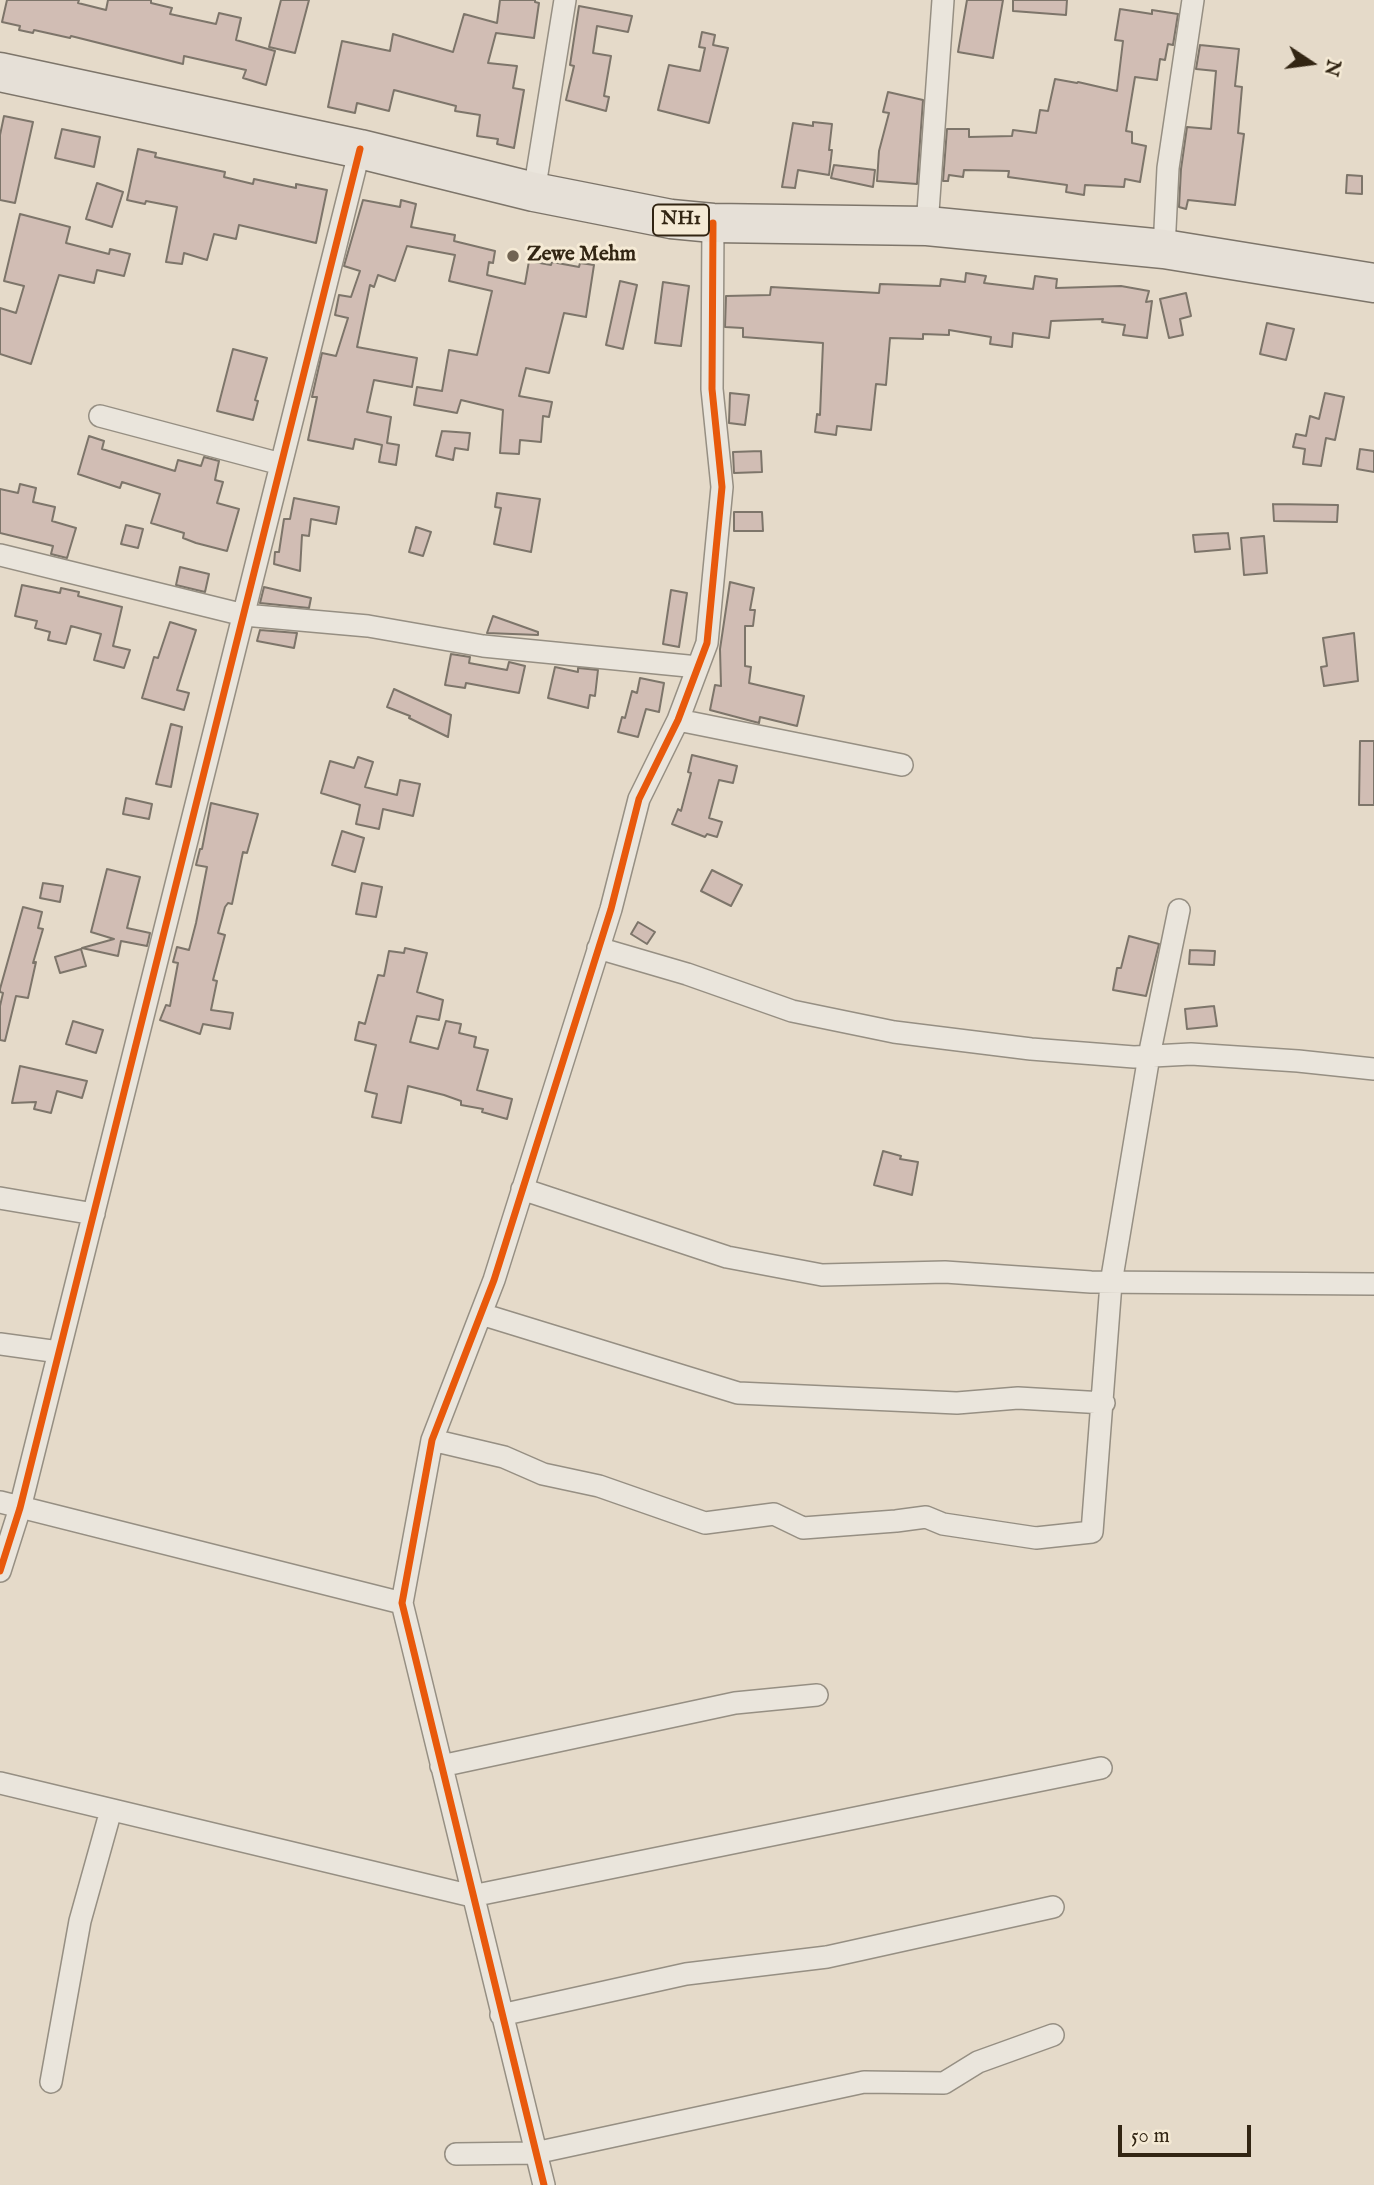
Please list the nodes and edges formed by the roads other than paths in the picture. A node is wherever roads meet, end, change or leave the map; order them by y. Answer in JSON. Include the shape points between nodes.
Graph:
{"nodes":[{"id":1,"x":565,"y":0,"type":"edge"},
{"id":2,"x":943,"y":0,"type":"edge"},
{"id":3,"x":1193,"y":0,"type":"edge"},
{"id":4,"x":0,"y":72,"type":"edge"},
{"id":5,"x":360,"y":149,"type":"junction"},
{"id":6,"x":534,"y":192,"type":"junction"},
{"id":7,"x":713,"y":223,"type":"junction"},
{"id":8,"x":926,"y":226,"type":"junction"},
{"id":9,"x":1164,"y":249,"type":"junction"},
{"id":10,"x":1374,"y":283,"type":"edge"},
{"id":11,"x":100,"y":416,"type":"dead end"},
{"id":12,"x":281,"y":464,"type":"junction"},
{"id":13,"x":0,"y":555,"type":"edge"},
{"id":14,"x":244,"y":615,"type":"junction"},
{"id":15,"x":698,"y":667,"type":"junction"},
{"id":16,"x":678,"y":720,"type":"junction"},
{"id":17,"x":902,"y":765,"type":"dead end"},
{"id":18,"x":1179,"y":910,"type":"dead end"},
{"id":19,"x":598,"y":948,"type":"junction"},
{"id":20,"x":1149,"y":1056,"type":"junction"},
{"id":21,"x":1374,"y":1069,"type":"edge"},
{"id":22,"x":522,"y":1189,"type":"junction"},
{"id":23,"x":0,"y":1198,"type":"edge"},
{"id":24,"x":94,"y":1214,"type":"junction"},
{"id":25,"x":1111,"y":1283,"type":"junction"},
{"id":26,"x":1374,"y":1284,"type":"edge"},
{"id":27,"x":481,"y":1314,"type":"junction"},
{"id":28,"x":0,"y":1344,"type":"edge"},
{"id":29,"x":60,"y":1352,"type":"junction"},
{"id":30,"x":1104,"y":1403,"type":"junction"},
{"id":31,"x":432,"y":1440,"type":"junction"},
{"id":32,"x":10,"y":1505,"type":"edge"},
{"id":33,"x":0,"y":1571,"type":"edge"},
{"id":34,"x":402,"y":1603,"type":"junction"},
{"id":35,"x":817,"y":1695,"type":"dead end"},
{"id":36,"x":441,"y":1766,"type":"junction"},
{"id":37,"x":1101,"y":1768,"type":"dead end"},
{"id":38,"x":0,"y":1783,"type":"edge"},
{"id":39,"x":111,"y":1810,"type":"junction"},
{"id":40,"x":472,"y":1896,"type":"junction"},
{"id":41,"x":1053,"y":1907,"type":"dead end"},
{"id":42,"x":501,"y":2015,"type":"junction"},
{"id":43,"x":1053,"y":2035,"type":"dead end"},
{"id":44,"x":51,"y":2082,"type":"dead end"},
{"id":45,"x":535,"y":2153,"type":"junction"},
{"id":46,"x":456,"y":2154,"type":"dead end"},
{"id":47,"x":544,"y":2185,"type":"edge"}],
"edges":[{"from":1,"to":6,"type":"street"},
{"from":2,"to":8,"type":"street"},
{"from":3,"to":9,"type":"street","via":[[1168,168]]},
{"from":4,"to":5,"type":"highway","number":"NH1"},
{"from":5,"to":6,"type":"highway","number":"NH1"},
{"from":5,"to":12,"type":"street"},
{"from":6,"to":7,"type":"highway","number":"NH1"},
{"from":7,"to":8,"type":"highway","number":"NH1"},
{"from":7,"to":15,"type":"street","via":[[712,389],[722,487],[707,643]]},
{"from":8,"to":9,"type":"highway","number":"NH1"},
{"from":9,"to":10,"type":"highway","number":"NH1"},
{"from":11,"to":12,"type":"street"},
{"from":12,"to":14,"type":"street"},
{"from":13,"to":14,"type":"street"},
{"from":14,"to":15,"type":"street","via":[[368,626],[483,646]]},
{"from":14,"to":24,"type":"street"},
{"from":15,"to":16,"type":"street"},
{"from":16,"to":17,"type":"street"},
{"from":16,"to":19,"type":"street","via":[[639,799]]},
{"from":18,"to":20,"type":"street"},
{"from":19,"to":20,"type":"street","via":[[792,1012],[894,1032],[1031,1049]]},
{"from":19,"to":22,"type":"street"},
{"from":20,"to":21,"type":"street","via":[[1191,1054]]},
{"from":20,"to":25,"type":"street"},
{"from":22,"to":25,"type":"street","via":[[727,1257],[822,1275],[945,1272]]},
{"from":22,"to":27,"type":"street"},
{"from":23,"to":24,"type":"street"},
{"from":24,"to":29,"type":"street"},
{"from":25,"to":26,"type":"street"},
{"from":25,"to":30,"type":"street"},
{"from":27,"to":30,"type":"street","via":[[738,1393]]},
{"from":27,"to":31,"type":"street"},
{"from":28,"to":29,"type":"street"},
{"from":29,"to":32,"type":"street"},
{"from":30,"to":31,"type":"street","via":[[1092,1532],[1036,1538],[943,1524],[926,1517],[803,1528],[774,1514],[705,1523],[599,1486],[543,1474],[504,1457]]},
{"from":31,"to":34,"type":"street"},
{"from":32,"to":33,"type":"street"},
{"from":32,"to":34,"type":"street"},
{"from":34,"to":36,"type":"street"},
{"from":35,"to":36,"type":"street","via":[[735,1703]]},
{"from":36,"to":40,"type":"street"},
{"from":37,"to":40,"type":"street"},
{"from":38,"to":39,"type":"street"},
{"from":39,"to":40,"type":"street"},
{"from":39,"to":44,"type":"street","via":[[80,1921]]},
{"from":40,"to":42,"type":"street"},
{"from":41,"to":42,"type":"street","via":[[827,1957],[686,1974]]},
{"from":42,"to":45,"type":"street"},
{"from":43,"to":45,"type":"street","via":[[978,2062],[944,2083],[864,2082]]},
{"from":45,"to":46,"type":"street"},
{"from":45,"to":47,"type":"street"}]}
